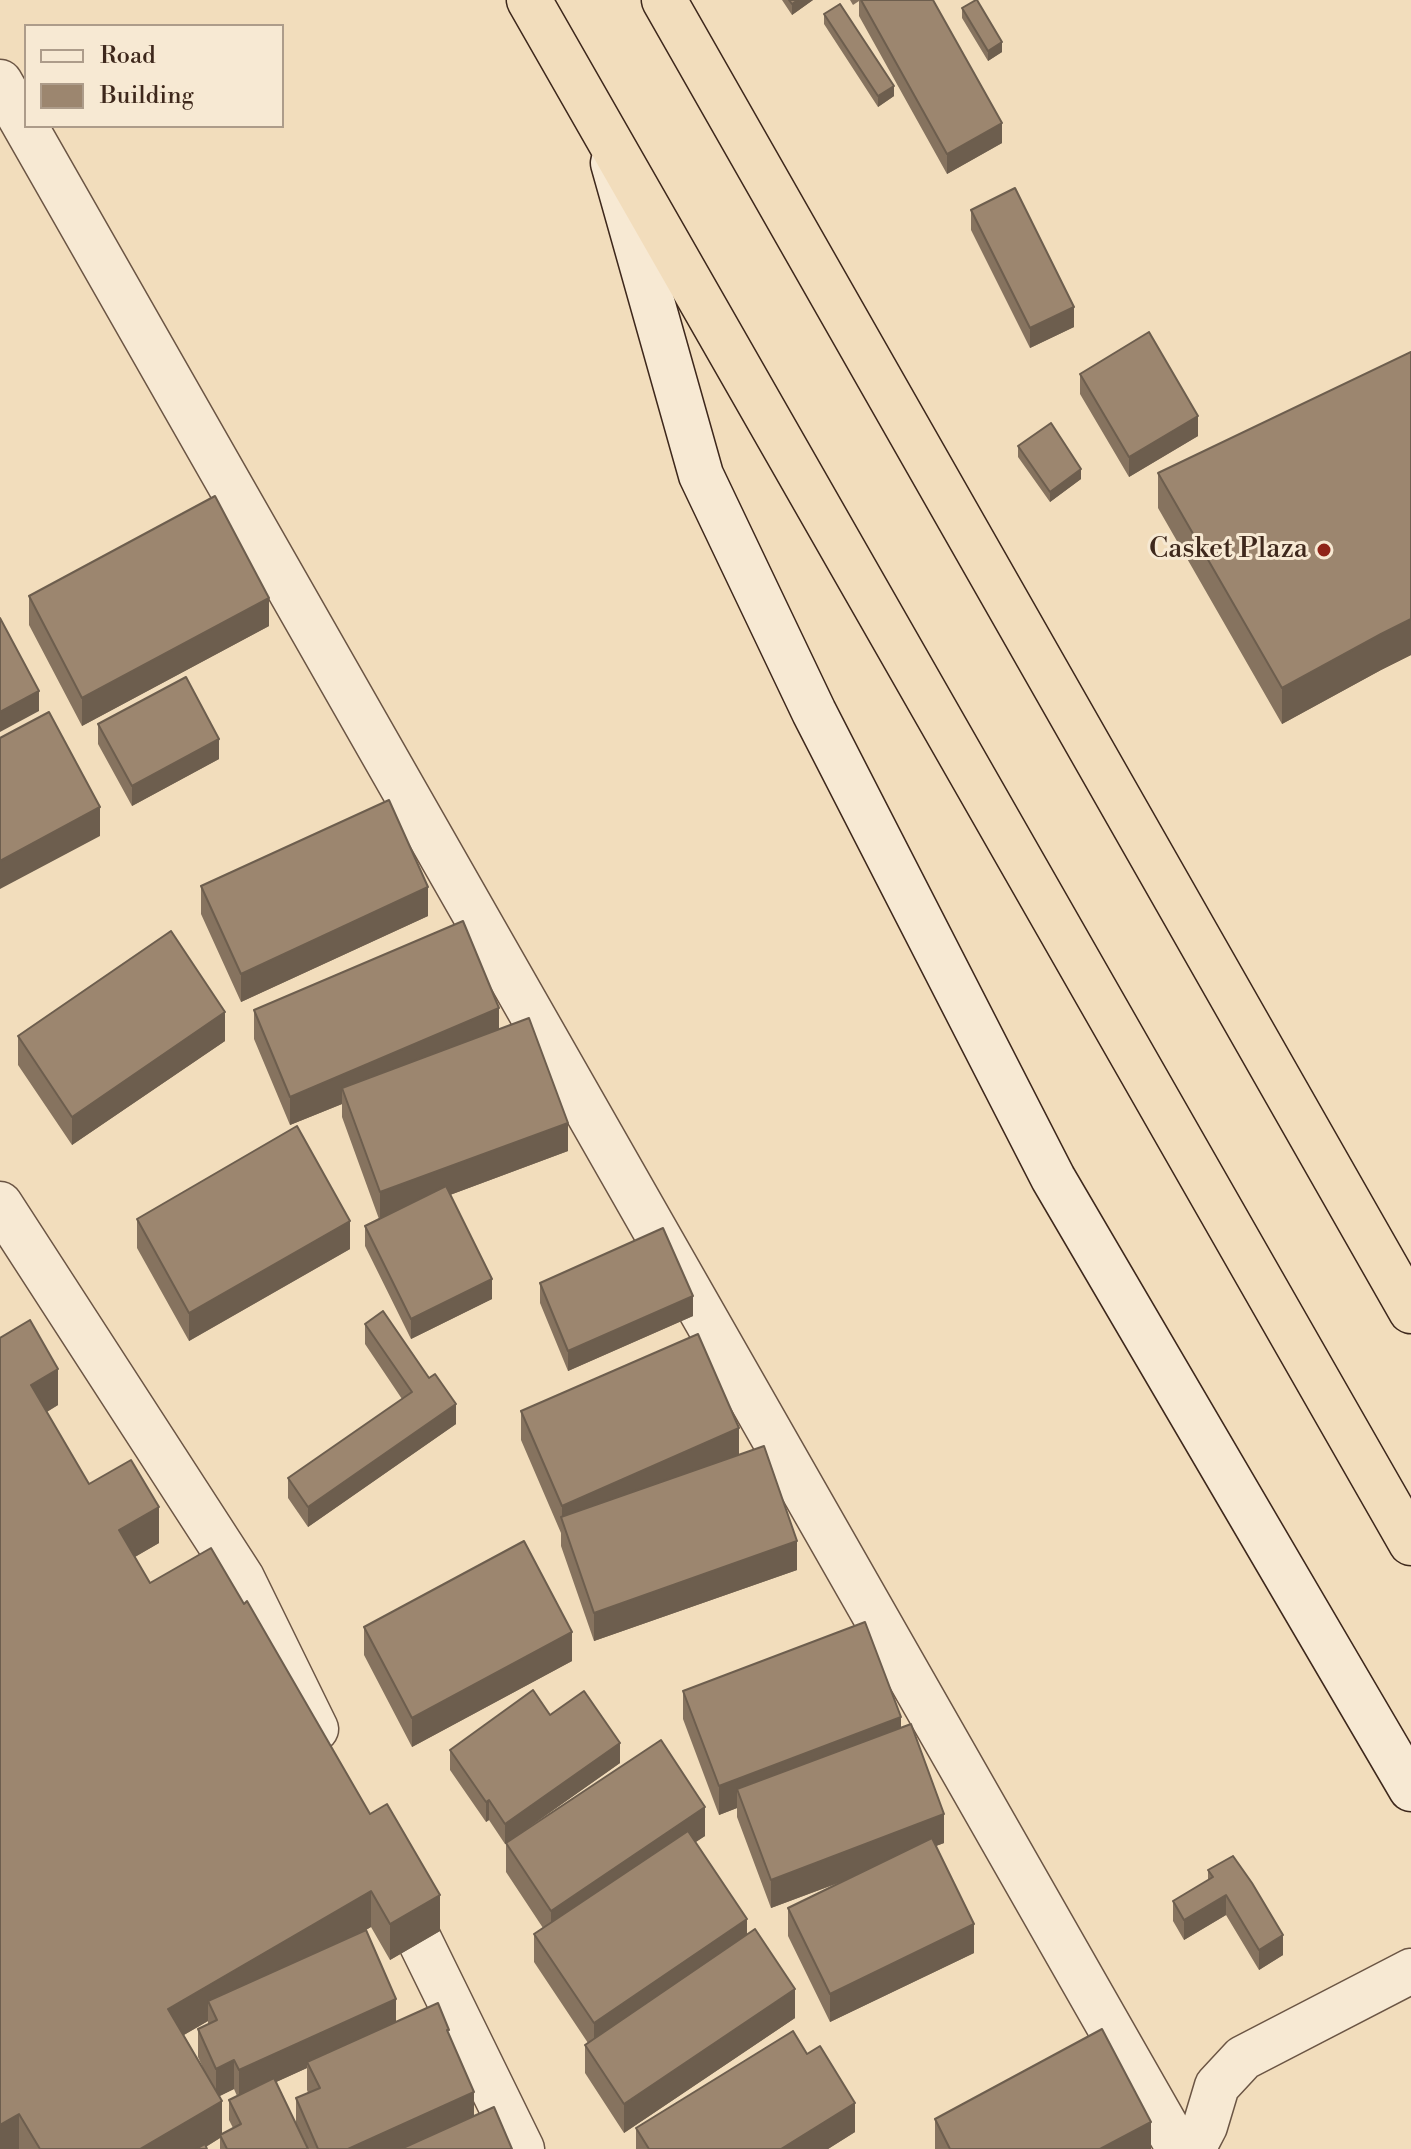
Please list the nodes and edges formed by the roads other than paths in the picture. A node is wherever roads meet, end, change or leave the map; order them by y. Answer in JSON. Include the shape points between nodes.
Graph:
{"nodes":[{"id":1,"x":529,"y":0,"type":"edge"},
{"id":2,"x":664,"y":0,"type":"edge"},
{"id":3,"x":0,"y":82,"type":"edge"},
{"id":4,"x":24,"y":124,"type":"edge"},
{"id":5,"x":26,"y":128,"type":"edge"},
{"id":6,"x":605,"y":133,"type":"junction"},
{"id":7,"x":0,"y":1204,"type":"edge"},
{"id":8,"x":1411,"y":1311,"type":"edge"},
{"id":9,"x":1411,"y":1543,"type":"edge"},
{"id":10,"x":333,"y":1764,"type":"edge"},
{"id":11,"x":1411,"y":1789,"type":"edge"},
{"id":12,"x":375,"y":1849,"type":"edge"},
{"id":13,"x":1411,"y":1971,"type":"edge"},
{"id":14,"x":522,"y":2149,"type":"edge"},
{"id":15,"x":1179,"y":2149,"type":"edge"},
{"id":16,"x":1193,"y":2149,"type":"edge"}],
"edges":[{"from":1,"to":6,"type":"highway"},
{"from":2,"to":8,"type":"highway"},
{"from":3,"to":4,"type":"street"},
{"from":5,"to":15,"type":"street"},
{"from":6,"to":9,"type":"highway"},
{"from":6,"to":11,"type":"street","via":[[701,475],[814,712],[1053,1178]]},
{"from":7,"to":10,"type":"street","via":[[242,1578]]},
{"from":12,"to":14,"type":"street"},
{"from":13,"to":16,"type":"street","via":[[1243,2058],[1217,2086]]}]}
